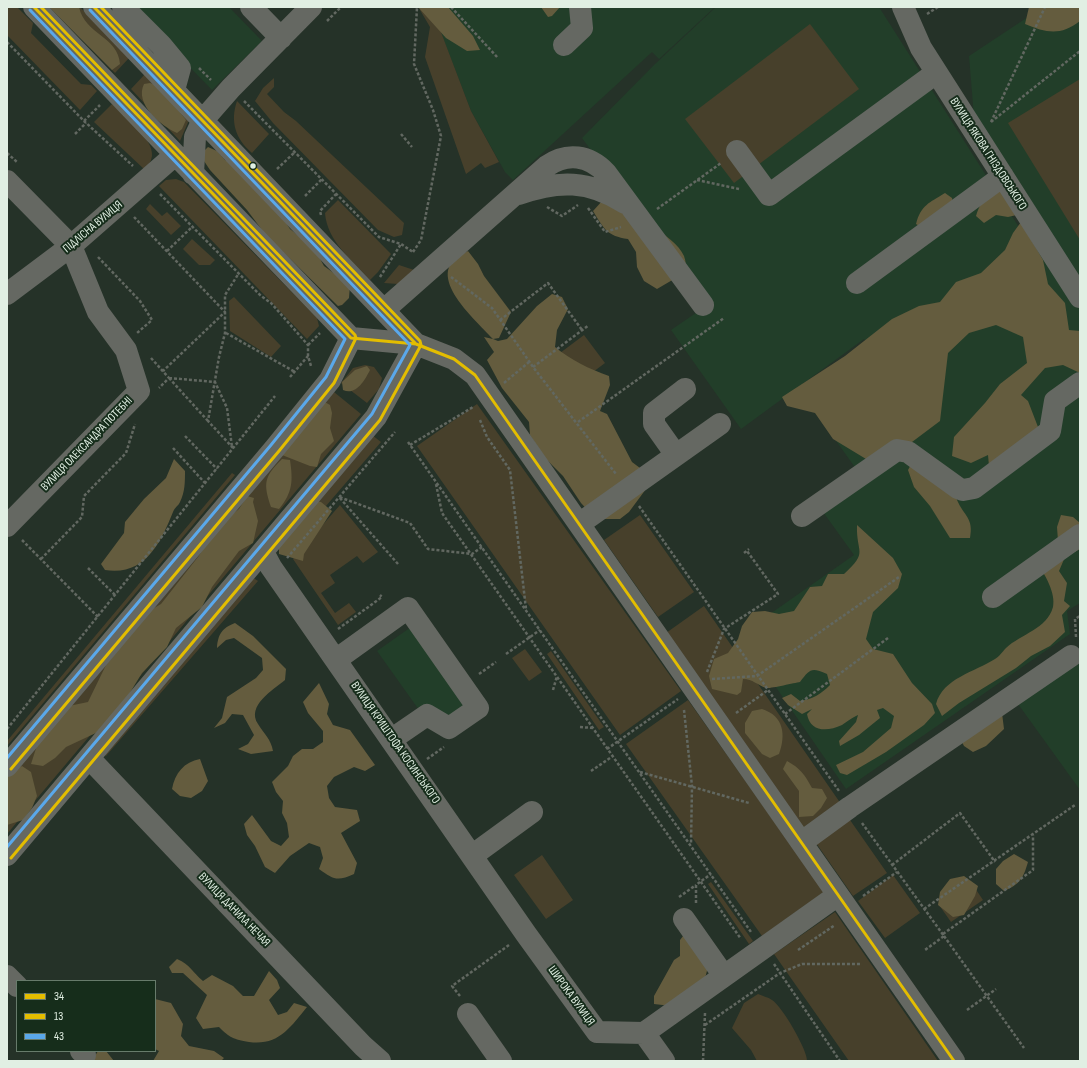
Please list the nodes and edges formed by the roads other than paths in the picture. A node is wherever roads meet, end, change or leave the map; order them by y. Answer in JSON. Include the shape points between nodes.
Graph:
{"nodes":[{"id":1,"x":34,"y":7,"type":"edge"},
{"id":2,"x":94,"y":7,"type":"edge"},
{"id":3,"x":123,"y":7,"type":"edge"},
{"id":4,"x":251,"y":7,"type":"edge"},
{"id":5,"x":311,"y":7,"type":"edge"},
{"id":6,"x":580,"y":7,"type":"edge"},
{"id":7,"x":903,"y":7,"type":"edge"},
{"id":8,"x":281,"y":38,"type":"junction"},
{"id":9,"x":564,"y":45,"type":"dead end"},
{"id":10,"x":936,"y":73,"type":"junction"},
{"id":11,"x":174,"y":90,"type":"junction"},
{"id":12,"x":203,"y":120,"type":"junction"},
{"id":13,"x":737,"y":151,"type":"road end"},
{"id":14,"x":175,"y":155,"type":"junction"},
{"id":15,"x":193,"y":174,"type":"junction"},
{"id":16,"x":1003,"y":176,"type":"junction"},
{"id":17,"x":7,"y":181,"type":"edge"},
{"id":18,"x":71,"y":246,"type":"junction"},
{"id":19,"x":857,"y":283,"type":"dead end"},
{"id":20,"x":7,"y":294,"type":"edge"},
{"id":21,"x":1080,"y":297,"type":"edge"},
{"id":22,"x":703,"y":305,"type":"dead end"},
{"id":23,"x":384,"y":310,"type":"junction"},
{"id":24,"x":351,"y":338,"type":"junction"},
{"id":25,"x":416,"y":344,"type":"junction"},
{"id":26,"x":1080,"y":383,"type":"edge"},
{"id":27,"x":685,"y":389,"type":"dead end"},
{"id":28,"x":720,"y":424,"type":"dead end"},
{"id":29,"x":676,"y":455,"type":"junction"},
{"id":30,"x":802,"y":516,"type":"dead end"},
{"id":31,"x":579,"y":524,"type":"junction"},
{"id":32,"x":7,"y":526,"type":"edge"},
{"id":33,"x":1080,"y":535,"type":"edge"},
{"id":34,"x":263,"y":552,"type":"junction"},
{"id":35,"x":994,"y":597,"type":"dead end"},
{"id":36,"x":1073,"y":648,"type":"road end"},
{"id":37,"x":337,"y":659,"type":"junction"},
{"id":38,"x":392,"y":739,"type":"junction"},
{"id":39,"x":89,"y":758,"type":"junction"},
{"id":40,"x":7,"y":766,"type":"edge"},
{"id":41,"x":532,"y":812,"type":"dead end"},
{"id":42,"x":802,"y":842,"type":"junction"},
{"id":43,"x":7,"y":855,"type":"edge"},
{"id":44,"x":473,"y":855,"type":"junction"},
{"id":45,"x":838,"y":895,"type":"junction"},
{"id":46,"x":690,"y":914,"type":"road end"},
{"id":47,"x":526,"y":934,"type":"joint"},
{"id":48,"x":7,"y":976,"type":"edge"},
{"id":49,"x":724,"y":976,"type":"junction"},
{"id":50,"x":16,"y":985,"type":"edge"},
{"id":51,"x":468,"y":1014,"type":"road end"},
{"id":52,"x":644,"y":1033,"type":"junction"},
{"id":53,"x":376,"y":1060,"type":"edge"},
{"id":54,"x":501,"y":1061,"type":"edge"},
{"id":55,"x":664,"y":1061,"type":"edge"},
{"id":56,"x":954,"y":1061,"type":"edge"}],
"edges":[{"from":1,"to":14,"type":"street"},
{"from":2,"to":11,"type":"street"},
{"from":3,"to":11,"type":"street","via":[[180,68]]},
{"from":4,"to":8,"type":"street"},
{"from":5,"to":8,"type":"street"},
{"from":6,"to":9,"type":"street","via":[[582,28]]},
{"from":7,"to":10,"type":"street","name":"ВУЛИЦЯ ЯКОВА ГНІЗДОВСЬКОГО","via":[[921,48]]},
{"from":8,"to":12,"type":"street"},
{"from":10,"to":13,"type":"street","via":[[769,195]]},
{"from":10,"to":16,"type":"street","name":"ВУЛИЦЯ ЯКОВА ГНІЗДОВСЬКОГО"},
{"from":11,"to":12,"type":"street"},
{"from":12,"to":15,"type":"street","via":[[195,137]]},
{"from":12,"to":23,"type":"street"},
{"from":14,"to":15,"type":"street"},
{"from":14,"to":18,"type":"street","name":"ПІДЛІСНА ВУЛИЦЯ"},
{"from":15,"to":24,"type":"street"},
{"from":16,"to":19,"type":"street"},
{"from":16,"to":21,"type":"street","name":"ВУЛИЦЯ ЯКОВА ГНІЗДОВСЬКОГО"},
{"from":17,"to":18,"type":"street"},
{"from":18,"to":20,"type":"street","name":"ПІДЛІСНА ВУЛИЦЯ"},
{"from":18,"to":32,"type":"street","name":"ВУЛИЦЯ ОЛЕКСАНДРА ПОТЕБНІ","via":[[98,312],[126,350],[139,391]]},
{"from":22,"to":23,"type":"street","via":[[600,167],[590,160],[578,157],[561,158],[554,162]]},
{"from":23,"to":25,"type":"street"},
{"from":24,"to":25,"type":"street"},
{"from":24,"to":40,"type":"street","via":[[325,386]]},
{"from":25,"to":31,"type":"street","via":[[454,359],[475,375]]},
{"from":25,"to":34,"type":"street","via":[[376,417]]},
{"from":26,"to":30,"type":"street","via":[[1055,401],[1051,428],[1047,434],[969,490],[958,488],[908,452],[897,450]]},
{"from":27,"to":29,"type":"street","via":[[654,412],[654,424]]},
{"from":28,"to":29,"type":"street"},
{"from":29,"to":31,"type":"street"},
{"from":31,"to":42,"type":"street"},
{"from":33,"to":35,"type":"street"},
{"from":34,"to":37,"type":"street","name":"ВУЛИЦЯ КРИШТОФА КОСИНСЬКОГО"},
{"from":34,"to":39,"type":"street"},
{"from":36,"to":42,"type":"street"},
{"from":37,"to":38,"type":"street","name":"ВУЛИЦЯ КРИШТОФА КОСИНСЬКОГО"},
{"from":37,"to":38,"type":"street","via":[[408,608],[478,708],[449,728],[427,715]]},
{"from":38,"to":44,"type":"street","name":"ВУЛИЦЯ КРИШТОФА КОСИНСЬКОГО"},
{"from":39,"to":43,"type":"street"},
{"from":39,"to":53,"type":"street","name":"ВУЛИЦЯ ДАНИЛА НЕЧАЯ"},
{"from":41,"to":44,"type":"street"},
{"from":42,"to":45,"type":"street"},
{"from":44,"to":47,"type":"street","name":"ВУЛИЦЯ КРИШТОФА КОСИНСЬКОГО"},
{"from":45,"to":49,"type":"street","via":[[761,958]]},
{"from":45,"to":56,"type":"street"},
{"from":46,"to":49,"type":"street"},
{"from":47,"to":52,"type":"street","name":"ШИРОКА ВУЛИЦЯ","via":[[597,1032]]},
{"from":48,"to":50,"type":"street"},
{"from":49,"to":52,"type":"street"},
{"from":51,"to":54,"type":"street"},
{"from":52,"to":55,"type":"street"}]}
